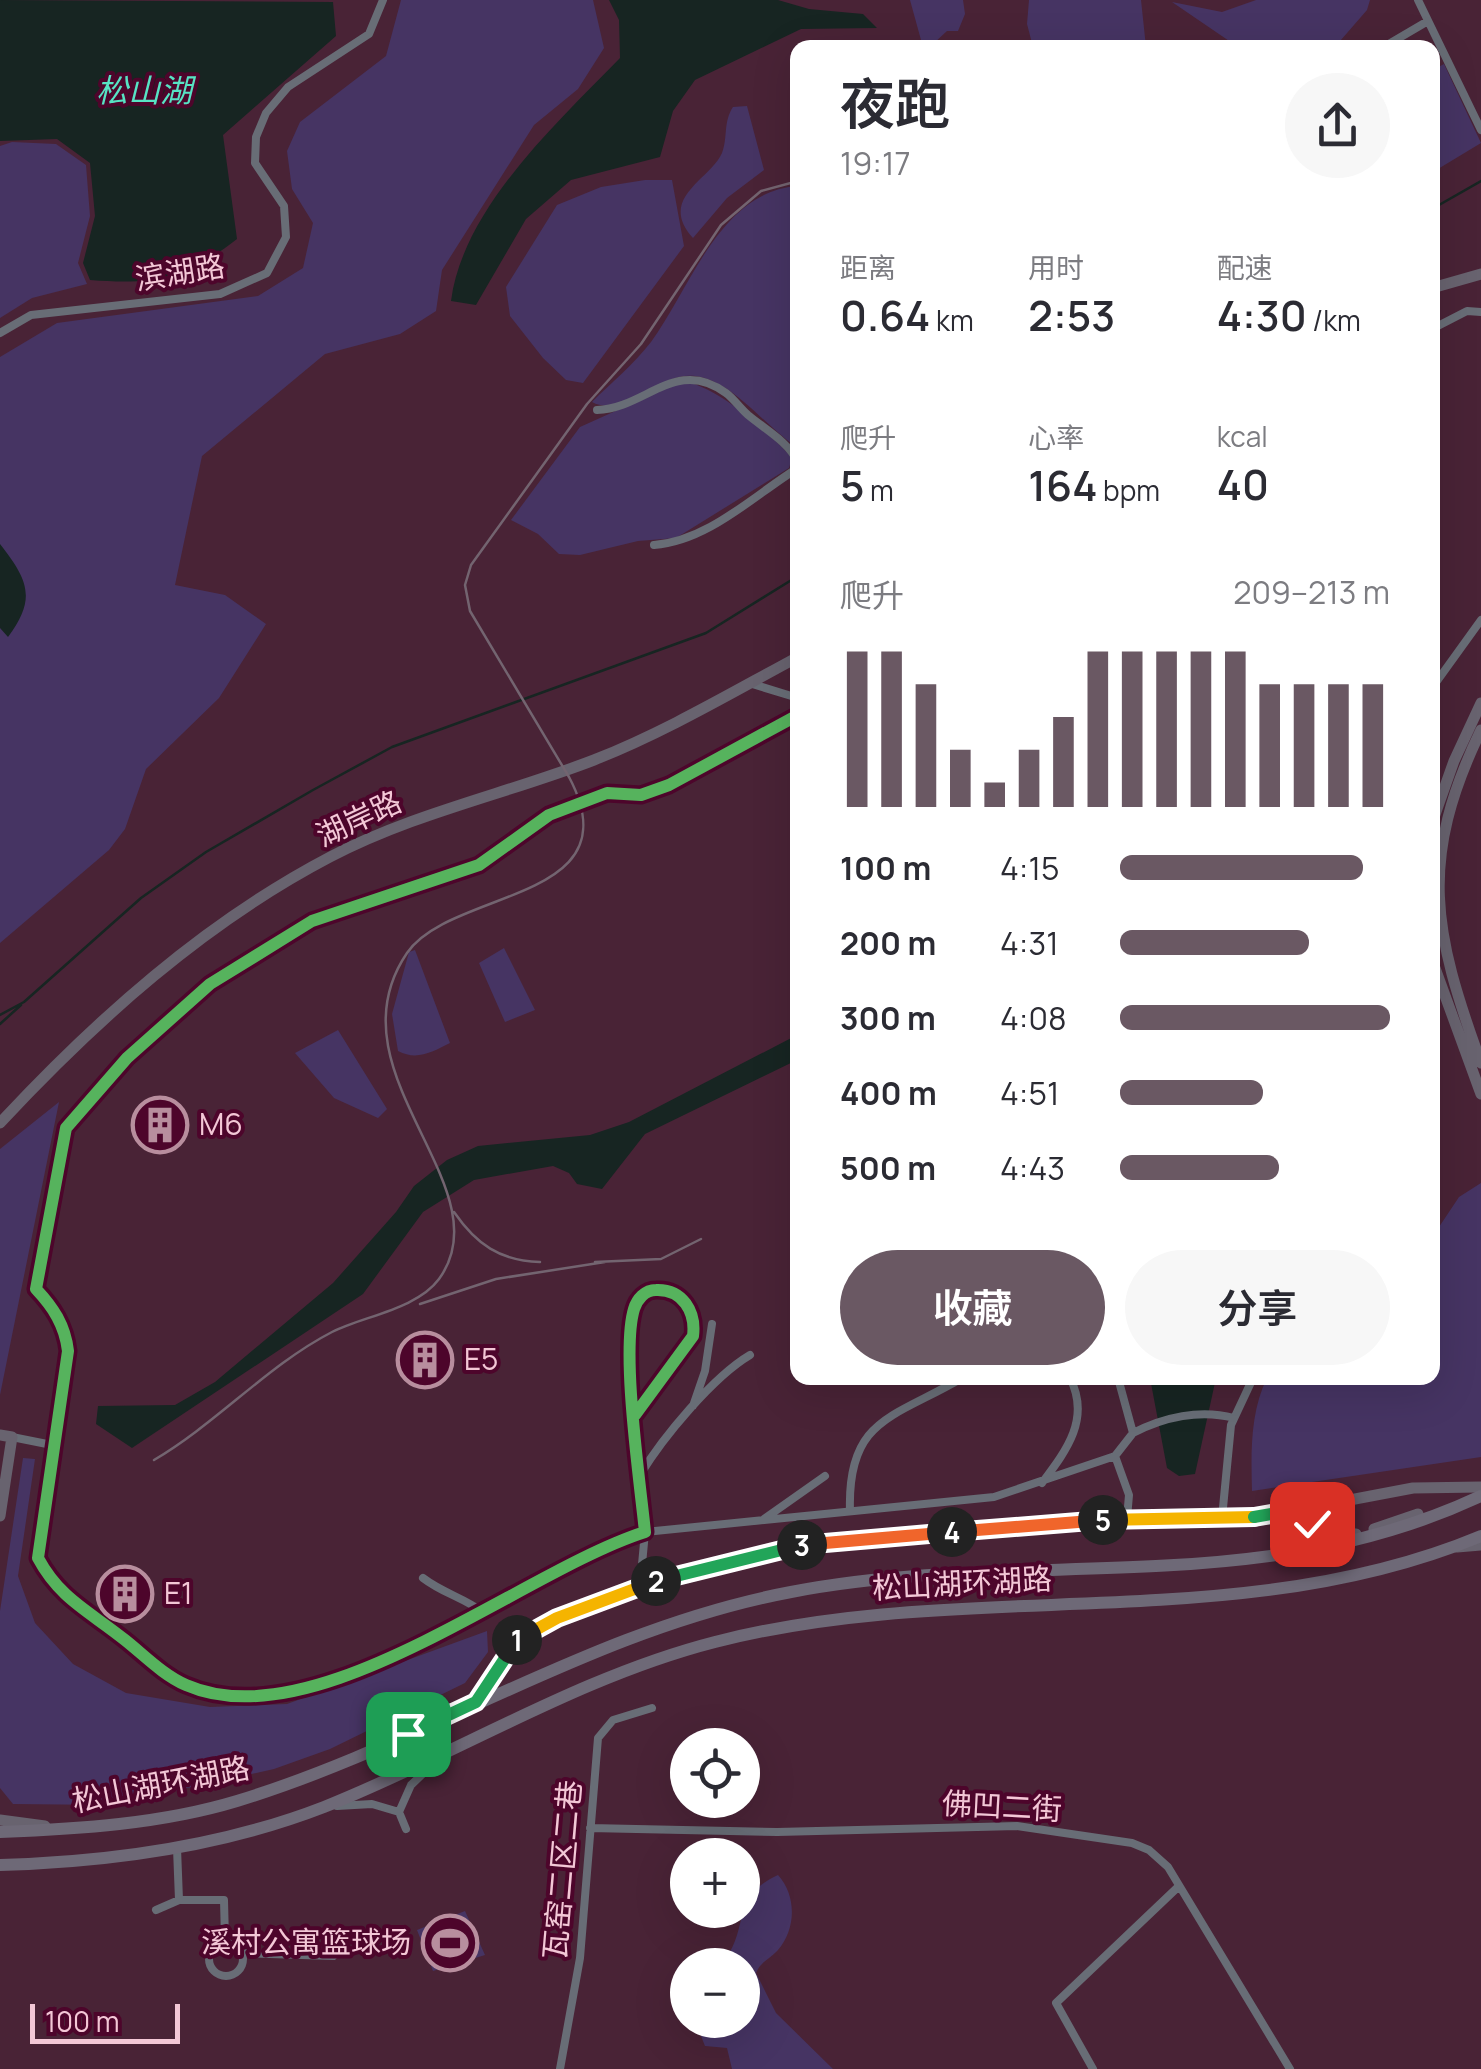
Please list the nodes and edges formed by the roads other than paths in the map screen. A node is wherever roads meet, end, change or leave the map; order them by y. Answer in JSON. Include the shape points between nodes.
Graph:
{"nodes":[{"id":1,"x":383,"y":0,"type":"edge"},
{"id":2,"x":1418,"y":0,"type":"edge"},
{"id":3,"x":1428,"y":21,"type":"junction"},
{"id":4,"x":1396,"y":40,"type":"edge"},
{"id":5,"x":1437,"y":40,"type":"edge"},
{"id":6,"x":1440,"y":46,"type":"edge"},
{"id":7,"x":1481,"y":130,"type":"edge"},
{"id":8,"x":1477,"y":276,"type":"edge"},
{"id":9,"x":1440,"y":286,"type":"edge"},
{"id":10,"x":1481,"y":312,"type":"edge"},
{"id":11,"x":1440,"y":324,"type":"edge"},
{"id":12,"x":0,"y":333,"type":"edge"},
{"id":13,"x":597,"y":410,"type":"dead end"},
{"id":14,"x":790,"y":452,"type":"edge"},
{"id":15,"x":790,"y":471,"type":"edge"},
{"id":16,"x":654,"y":545,"type":"dead end"},
{"id":17,"x":1481,"y":620,"type":"edge"},
{"id":18,"x":790,"y":661,"type":"edge"},
{"id":19,"x":1440,"y":677,"type":"edge"},
{"id":20,"x":749,"y":683,"type":"junction"},
{"id":21,"x":790,"y":696,"type":"edge"},
{"id":22,"x":1481,"y":703,"type":"edge"},
{"id":23,"x":790,"y":720,"type":"edge"},
{"id":24,"x":1481,"y":730,"type":"edge"},
{"id":25,"x":1440,"y":801,"type":"edge"},
{"id":26,"x":1440,"y":854,"type":"edge"},
{"id":27,"x":1440,"y":915,"type":"edge"},
{"id":28,"x":1440,"y":982,"type":"edge"},
{"id":29,"x":1481,"y":1063,"type":"edge"},
{"id":30,"x":1481,"y":1094,"type":"edge"},
{"id":31,"x":0,"y":1123,"type":"edge"},
{"id":32,"x":712,"y":1324,"type":"dead end"},
{"id":33,"x":750,"y":1355,"type":"dead end"},
{"id":34,"x":949,"y":1385,"type":"edge"},
{"id":35,"x":1072,"y":1385,"type":"edge"},
{"id":36,"x":1120,"y":1385,"type":"edge"},
{"id":37,"x":1250,"y":1385,"type":"edge"},
{"id":38,"x":692,"y":1410,"type":"junction"},
{"id":39,"x":635,"y":1414,"type":"junction"},
{"id":40,"x":1234,"y":1418,"type":"junction"},
{"id":41,"x":1134,"y":1433,"type":"junction"},
{"id":42,"x":6,"y":1436,"type":"edge"},
{"id":43,"x":52,"y":1445,"type":"junction"},
{"id":44,"x":1115,"y":1456,"type":"junction"},
{"id":45,"x":639,"y":1476,"type":"junction"},
{"id":46,"x":824,"y":1476,"type":"dead end"},
{"id":47,"x":1042,"y":1483,"type":"junction"},
{"id":48,"x":1479,"y":1494,"type":"edge"},
{"id":49,"x":850,"y":1511,"type":"junction"},
{"id":50,"x":1288,"y":1511,"type":"junction"},
{"id":51,"x":0,"y":1516,"type":"edge"},
{"id":52,"x":1127,"y":1518,"type":"junction"},
{"id":53,"x":1222,"y":1519,"type":"junction"},
{"id":54,"x":760,"y":1521,"type":"junction"},
{"id":55,"x":645,"y":1532,"type":"junction"},
{"id":56,"x":1481,"y":1536,"type":"edge"},
{"id":57,"x":1481,"y":1545,"type":"edge"},
{"id":58,"x":1452,"y":1548,"type":"junction"},
{"id":59,"x":424,"y":1578,"type":"dead end"},
{"id":60,"x":640,"y":1586,"type":"junction"},
{"id":61,"x":87,"y":1608,"type":"tunnel mouth"},
{"id":62,"x":484,"y":1613,"type":"junction"},
{"id":63,"x":163,"y":1671,"type":"tunnel mouth"},
{"id":64,"x":476,"y":1702,"type":"junction"},
{"id":65,"x":652,"y":1708,"type":"dead end"},
{"id":66,"x":450,"y":1752,"type":"junction"},
{"id":67,"x":322,"y":1808,"type":"junction"},
{"id":68,"x":399,"y":1812,"type":"junction"},
{"id":69,"x":0,"y":1820,"type":"edge"},
{"id":70,"x":590,"y":1828,"type":"junction"},
{"id":71,"x":69,"y":1829,"type":"junction"},
{"id":72,"x":406,"y":1829,"type":"dead end"},
{"id":73,"x":0,"y":1832,"type":"edge"},
{"id":74,"x":177,"y":1848,"type":"junction"},
{"id":75,"x":0,"y":1866,"type":"edge"},
{"id":76,"x":1178,"y":1886,"type":"junction"},
{"id":77,"x":179,"y":1900,"type":"junction"},
{"id":78,"x":156,"y":1910,"type":"dead end"},
{"id":79,"x":225,"y":1940,"type":"junction"},
{"id":80,"x":241,"y":1954,"type":"junction"},
{"id":81,"x":332,"y":1956,"type":"dead end"},
{"id":82,"x":560,"y":2069,"type":"edge"},
{"id":83,"x":1093,"y":2069,"type":"edge"},
{"id":84,"x":1290,"y":2069,"type":"edge"}],
"edges":[{"from":1,"to":12,"type":"street","name":"滨湖路","via":[[370,34],[288,87],[266,113],[255,162],[284,206],[286,237],[267,273],[220,294],[32,316]]},
{"from":2,"to":3,"type":"street"},
{"from":3,"to":4,"type":"street"},
{"from":3,"to":5,"type":"street"},
{"from":6,"to":7,"type":"street"},
{"from":8,"to":9,"type":"street"},
{"from":10,"to":11,"type":"street"},
{"from":13,"to":14,"type":"street","via":[[624,405],[666,382],[698,380],[728,394]]},
{"from":15,"to":16,"type":"street","via":[[703,532]]},
{"from":17,"to":19,"type":"street"},
{"from":18,"to":20,"type":"street","name":"湖岸路"},
{"from":20,"to":21,"type":"street"},
{"from":20,"to":31,"type":"street","name":"湖岸路","via":[[593,760],[440,810],[330,857],[140,986]]},
{"from":22,"to":25,"type":"street"},
{"from":23,"to":43,"type":"street","via":[[669,785],[607,794],[549,816],[479,865],[312,921],[210,984],[126,1058],[66,1128],[36,1289],[52,1306],[68,1351]]},
{"from":24,"to":26,"type":"street","via":[[1453,797]]},
{"from":27,"to":29,"type":"street","via":[[1448,968]]},
{"from":28,"to":30,"type":"street"},
{"from":32,"to":38,"type":"street"},
{"from":33,"to":38,"type":"street","via":[[728,1368]]},
{"from":34,"to":49,"type":"street","via":[[869,1429],[857,1450]]},
{"from":35,"to":47,"type":"street","via":[[1077,1427]]},
{"from":36,"to":41,"type":"street"},
{"from":37,"to":40,"type":"street"},
{"from":38,"to":45,"type":"street","via":[[660,1441]]},
{"from":39,"to":39,"type":"street","via":[[634,1306],[654,1290],[678,1295],[691,1310],[693,1336]]},
{"from":39,"to":45,"type":"street"},
{"from":40,"to":41,"type":"street","via":[[1180,1416]]},
{"from":40,"to":53,"type":"street"},
{"from":41,"to":44,"type":"street"},
{"from":42,"to":43,"type":"street"},
{"from":42,"to":51,"type":"street"},
{"from":43,"to":61,"type":"street","via":[[38,1558],[52,1586]]},
{"from":44,"to":47,"type":"street"},
{"from":44,"to":52,"type":"street","via":[[1129,1495]]},
{"from":45,"to":55,"type":"street"},
{"from":46,"to":54,"type":"street"},
{"from":47,"to":49,"type":"street","via":[[994,1497]]},
{"from":48,"to":50,"type":"street","via":[[1414,1488]]},
{"from":48,"to":50,"type":"street","via":[[1341,1536]]},
{"from":48,"to":64,"type":"main road","name":"松山湖环湖路","via":[[1426,1522],[1286,1557],[887,1578],[794,1591],[703,1610],[634,1634]]},
{"from":49,"to":54,"type":"street"},
{"from":50,"to":53,"type":"street"},
{"from":52,"to":53,"type":"street"},
{"from":52,"to":60,"type":"street","via":[[798,1545]]},
{"from":54,"to":55,"type":"street"},
{"from":55,"to":60,"type":"street"},
{"from":55,"to":62,"type":"street","via":[[610,1544]]},
{"from":56,"to":58,"type":"main road","name":"松山湖环湖路"},
{"from":57,"to":58,"type":"street"},
{"from":58,"to":66,"type":"main road","name":"松山湖环湖路","via":[[1372,1574],[1274,1592],[890,1611],[800,1624],[712,1643],[630,1672]]},
{"from":59,"to":62,"type":"street"},
{"from":60,"to":64,"type":"street","via":[[512,1643]]},
{"from":62,"to":63,"type":"street","via":[[331,1683],[262,1696],[204,1690]]},
{"from":64,"to":71,"type":"main road","name":"松山湖环湖路","via":[[310,1776],[233,1802]]},
{"from":65,"to":70,"type":"street","name":"瓦窑二区二巷","via":[[613,1720],[598,1738]]},
{"from":66,"to":67,"type":"main road","name":"松山湖环湖路"},
{"from":66,"to":68,"type":"street","via":[[411,1785]]},
{"from":67,"to":68,"type":"street","via":[[372,1804]]},
{"from":67,"to":74,"type":"main road","name":"松山湖环湖路"},
{"from":68,"to":72,"type":"street"},
{"from":69,"to":71,"type":"street"},
{"from":70,"to":76,"type":"street","name":"佛凹二街","via":[[1018,1826],[1132,1843],[1149,1850]]},
{"from":70,"to":82,"type":"street","name":"瓦窑二区二巷","via":[[580,1958]]},
{"from":71,"to":73,"type":"main road","name":"松山湖环湖路"},
{"from":74,"to":75,"type":"main road","name":"松山湖环湖路"},
{"from":74,"to":77,"type":"street"},
{"from":76,"to":83,"type":"street","via":[[1056,2004]]},
{"from":76,"to":84,"type":"street","name":"佛凹二街"},
{"from":77,"to":78,"type":"street"},
{"from":77,"to":79,"type":"street","via":[[224,1900]]},
{"from":79,"to":80,"type":"street"},
{"from":79,"to":80,"type":"street","via":[[211,1952],[214,1971],[237,1975]]},
{"from":80,"to":81,"type":"street"}]}
